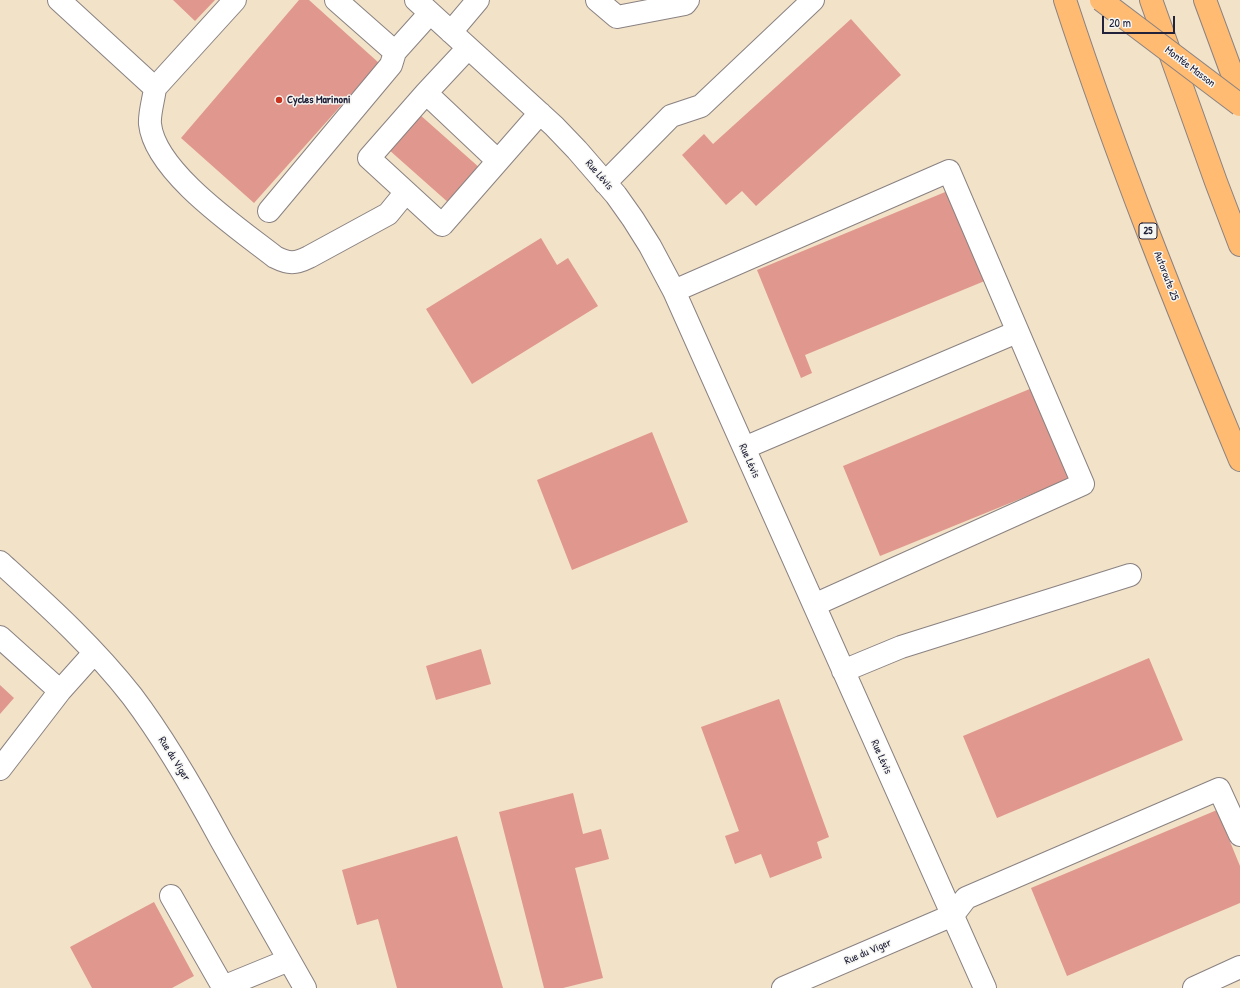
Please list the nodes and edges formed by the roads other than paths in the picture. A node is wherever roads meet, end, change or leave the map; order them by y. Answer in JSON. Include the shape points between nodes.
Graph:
{"nodes":[{"id":1,"x":59,"y":0,"type":"edge"},
{"id":2,"x":234,"y":0,"type":"edge"},
{"id":3,"x":336,"y":0,"type":"edge"},
{"id":4,"x":478,"y":0,"type":"edge"},
{"id":5,"x":597,"y":0,"type":"edge"},
{"id":6,"x":688,"y":0,"type":"edge"},
{"id":7,"x":813,"y":0,"type":"edge"},
{"id":8,"x":1065,"y":0,"type":"edge"},
{"id":9,"x":1101,"y":0,"type":"edge"},
{"id":10,"x":1151,"y":0,"type":"edge"},
{"id":11,"x":1205,"y":0,"type":"edge"},
{"id":12,"x":423,"y":7,"type":"edge"},
{"id":13,"x":451,"y":32,"type":"junction"},
{"id":14,"x":468,"y":48,"type":"junction"},
{"id":15,"x":395,"y":52,"type":"junction"},
{"id":16,"x":155,"y":88,"type":"junction"},
{"id":17,"x":426,"y":93,"type":"junction"},
{"id":18,"x":1240,"y":95,"type":"edge"},
{"id":19,"x":1240,"y":105,"type":"edge"},
{"id":20,"x":540,"y":114,"type":"junction"},
{"id":21,"x":498,"y":161,"type":"junction"},
{"id":22,"x":605,"y":183,"type":"junction"},
{"id":23,"x":406,"y":192,"type":"junction"},
{"id":24,"x":269,"y":211,"type":"dead end"},
{"id":25,"x":1240,"y":245,"type":"edge"},
{"id":26,"x":674,"y":291,"type":"junction"},
{"id":27,"x":1017,"y":332,"type":"junction"},
{"id":28,"x":744,"y":448,"type":"junction"},
{"id":29,"x":1240,"y":460,"type":"edge"},
{"id":30,"x":0,"y":562,"type":"edge"},
{"id":31,"x":1130,"y":575,"type":"dead end"},
{"id":32,"x":814,"y":605,"type":"junction"},
{"id":33,"x":0,"y":637,"type":"edge"},
{"id":34,"x":94,"y":653,"type":"junction"},
{"id":35,"x":843,"y":671,"type":"junction"},
{"id":36,"x":60,"y":691,"type":"junction"},
{"id":37,"x":0,"y":769,"type":"edge"},
{"id":38,"x":1240,"y":836,"type":"edge"},
{"id":39,"x":171,"y":896,"type":"dead end"},
{"id":40,"x":953,"y":915,"type":"junction"},
{"id":41,"x":289,"y":960,"type":"junction"},
{"id":42,"x":1240,"y":967,"type":"edge"},
{"id":43,"x":223,"y":988,"type":"edge"},
{"id":44,"x":305,"y":988,"type":"edge"},
{"id":45,"x":783,"y":988,"type":"edge"},
{"id":46,"x":985,"y":988,"type":"edge"},
{"id":47,"x":1194,"y":988,"type":"edge"}],
"edges":[{"from":1,"to":16,"type":"street"},
{"from":2,"to":16,"type":"street"},
{"from":3,"to":15,"type":"street"},
{"from":4,"to":13,"type":"street"},
{"from":5,"to":6,"type":"street","via":[[616,17],[685,4]]},
{"from":7,"to":22,"type":"street","via":[[701,106],[671,116]]},
{"from":8,"to":29,"type":"main road","name":"Autoroute 25","number":"25","via":[[1140,209]]},
{"from":9,"to":19,"type":"main road","name":"Montée Masson","bridge":true},
{"from":10,"to":25,"type":"main road"},
{"from":11,"to":18,"type":"main road"},
{"from":12,"to":13,"type":"street","name":"Rue Lévis"},
{"from":12,"to":15,"type":"street"},
{"from":13,"to":14,"type":"street","name":"Rue Lévis"},
{"from":14,"to":17,"type":"street"},
{"from":14,"to":20,"type":"street","name":"Rue Lévis"},
{"from":15,"to":24,"type":"street","via":[[392,65]]},
{"from":16,"to":23,"type":"street","via":[[150,122],[153,137],[165,160],[203,200],[275,257],[286,262],[299,262],[388,214]]},
{"from":17,"to":21,"type":"street"},
{"from":17,"to":23,"type":"street","via":[[369,158]]},
{"from":20,"to":21,"type":"street"},
{"from":20,"to":22,"type":"street","name":"Rue Lévis","via":[[577,150]]},
{"from":21,"to":23,"type":"street","via":[[442,225]]},
{"from":22,"to":26,"type":"street","name":"Rue Lévis","via":[[650,246]]},
{"from":26,"to":27,"type":"street","via":[[949,172]]},
{"from":26,"to":28,"type":"street","name":"Rue Lévis"},
{"from":27,"to":28,"type":"street"},
{"from":27,"to":32,"type":"street","via":[[1083,484]]},
{"from":28,"to":32,"type":"street","name":"Rue Lévis"},
{"from":30,"to":34,"type":"street","name":"Rue du Viger"},
{"from":31,"to":35,"type":"street","via":[[901,647]]},
{"from":32,"to":35,"type":"street","name":"Rue Lévis"},
{"from":33,"to":36,"type":"street"},
{"from":34,"to":36,"type":"street"},
{"from":34,"to":41,"type":"street","name":"Rue du Viger","via":[[131,695],[177,761]]},
{"from":35,"to":40,"type":"street","name":"Rue Lévis"},
{"from":36,"to":37,"type":"street"},
{"from":38,"to":40,"type":"street","via":[[1219,789],[966,898]]},
{"from":39,"to":43,"type":"street"},
{"from":40,"to":45,"type":"street","name":"Rue du Viger"},
{"from":40,"to":46,"type":"street","name":"Rue Lévis"},
{"from":41,"to":43,"type":"street"},
{"from":41,"to":44,"type":"street","name":"Rue du Viger"},
{"from":42,"to":47,"type":"street"}]}
